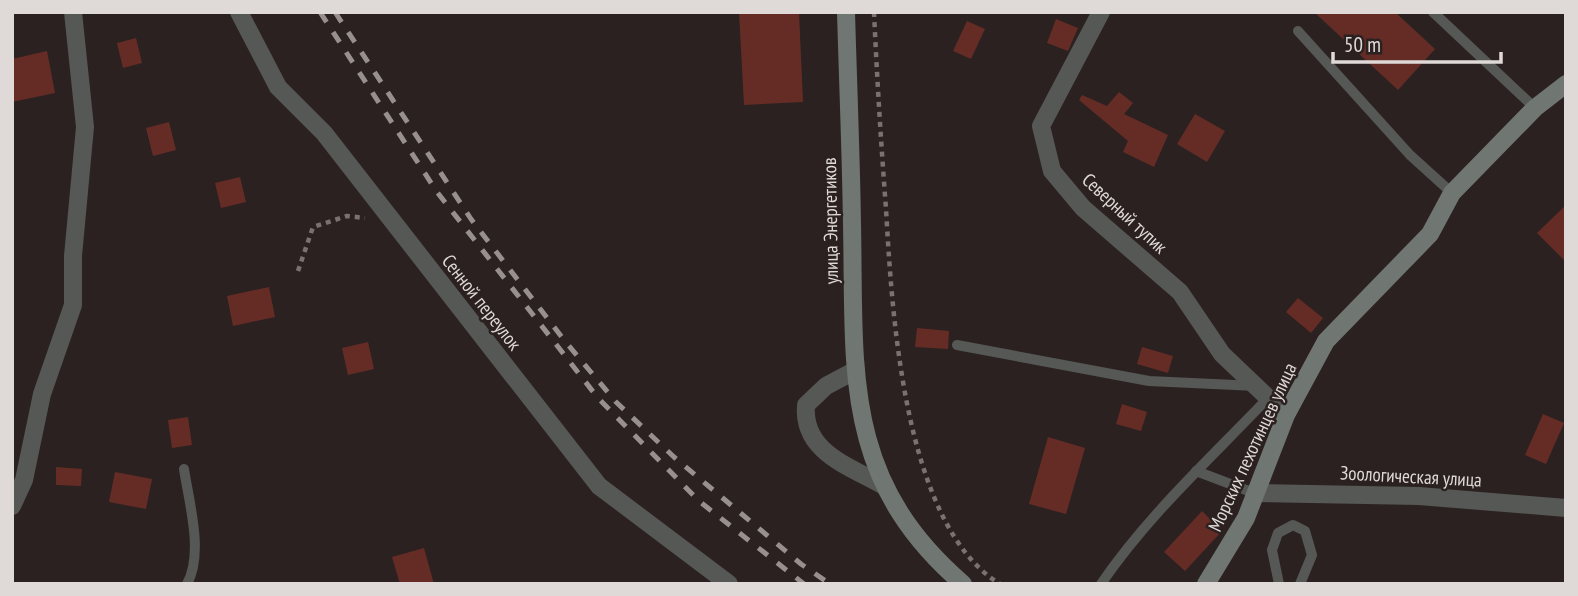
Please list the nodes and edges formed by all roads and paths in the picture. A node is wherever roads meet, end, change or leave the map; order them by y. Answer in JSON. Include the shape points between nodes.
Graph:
{"nodes":[{"id":1,"x":72,"y":12,"type":"edge"},
{"id":2,"x":239,"y":12,"type":"edge"},
{"id":3,"x":846,"y":12,"type":"edge"},
{"id":4,"x":874,"y":12,"type":"edge"},
{"id":5,"x":1101,"y":12,"type":"edge"},
{"id":6,"x":1433,"y":12,"type":"edge"},
{"id":7,"x":1298,"y":31,"type":"dead end"},
{"id":8,"x":1566,"y":84,"type":"edge"},
{"id":9,"x":1535,"y":108,"type":"junction"},
{"id":10,"x":1452,"y":193,"type":"junction"},
{"id":11,"x":391,"y":220,"type":"junction"},
{"id":12,"x":298,"y":271,"type":"dead end"},
{"id":13,"x":957,"y":345,"type":"dead end"},
{"id":14,"x":856,"y":370,"type":"junction"},
{"id":15,"x":1264,"y":392,"type":"junction"},
{"id":16,"x":1286,"y":415,"type":"junction"},
{"id":17,"x":184,"y":469,"type":"dead end"},
{"id":18,"x":1196,"y":471,"type":"junction"},
{"id":19,"x":884,"y":486,"type":"junction"},
{"id":20,"x":1254,"y":493,"type":"junction"},
{"id":21,"x":12,"y":506,"type":"edge"},
{"id":22,"x":1566,"y":508,"type":"edge"},
{"id":23,"x":187,"y":584,"type":"edge"},
{"id":24,"x":729,"y":584,"type":"edge"},
{"id":25,"x":963,"y":584,"type":"edge"},
{"id":26,"x":1000,"y":584,"type":"edge"},
{"id":27,"x":1101,"y":584,"type":"edge"},
{"id":28,"x":1206,"y":584,"type":"edge"},
{"id":29,"x":1279,"y":584,"type":"edge"},
{"id":30,"x":1300,"y":584,"type":"edge"}],
"edges":[{"from":1,"to":21,"type":"street","via":[[85,127],[73,305],[42,394],[24,480]]},
{"from":2,"to":11,"type":"street","name":"Сенной переулок","via":[[278,88],[324,133]]},
{"from":3,"to":14,"type":"main road","name":"улица Энергетиков"},
{"from":4,"to":26,"type":"path","via":[[892,311],[904,395],[936,505],[963,548]]},
{"from":5,"to":15,"type":"street","name":"Северный тупик","via":[[1041,126],[1052,171],[1083,208],[1180,292],[1222,354]]},
{"from":6,"to":9,"type":"lane"},
{"from":7,"to":10,"type":"lane","via":[[1410,155]]},
{"from":8,"to":9,"type":"main road","name":"Морских пехотинцев улица"},
{"from":9,"to":10,"type":"main road","name":"Морских пехотинцев улица"},
{"from":10,"to":16,"type":"main road","name":"Морских пехотинцев улица","via":[[1430,234],[1326,341]]},
{"from":11,"to":12,"type":"path","via":[[347,216],[313,228]]},
{"from":11,"to":24,"type":"street","name":"Сенной переулок","via":[[599,486]]},
{"from":13,"to":15,"type":"lane","via":[[1149,381]]},
{"from":14,"to":19,"type":"main road","name":"улица Энергетиков","via":[[862,428]]},
{"from":14,"to":19,"type":"street","via":[[826,386],[806,405],[804,423],[816,444]]},
{"from":15,"to":16,"type":"street","name":"Северный тупик"},
{"from":15,"to":18,"type":"lane"},
{"from":16,"to":20,"type":"main road","name":"Морских пехотинцев улица"},
{"from":17,"to":23,"type":"lane","via":[[194,571]]},
{"from":18,"to":20,"type":"lane"},
{"from":18,"to":27,"type":"lane","via":[[1148,522]]},
{"from":19,"to":25,"type":"main road","name":"улица Энергетиков","via":[[919,540]]},
{"from":20,"to":22,"type":"street","name":"Зоологическая улица","via":[[1419,496]]},
{"from":20,"to":28,"type":"main road","name":"Морских пехотинцев улица","via":[[1246,518]]},
{"from":29,"to":30,"type":"lane","via":[[1272,550],[1278,533],[1293,525],[1305,531],[1312,555]]}]}
